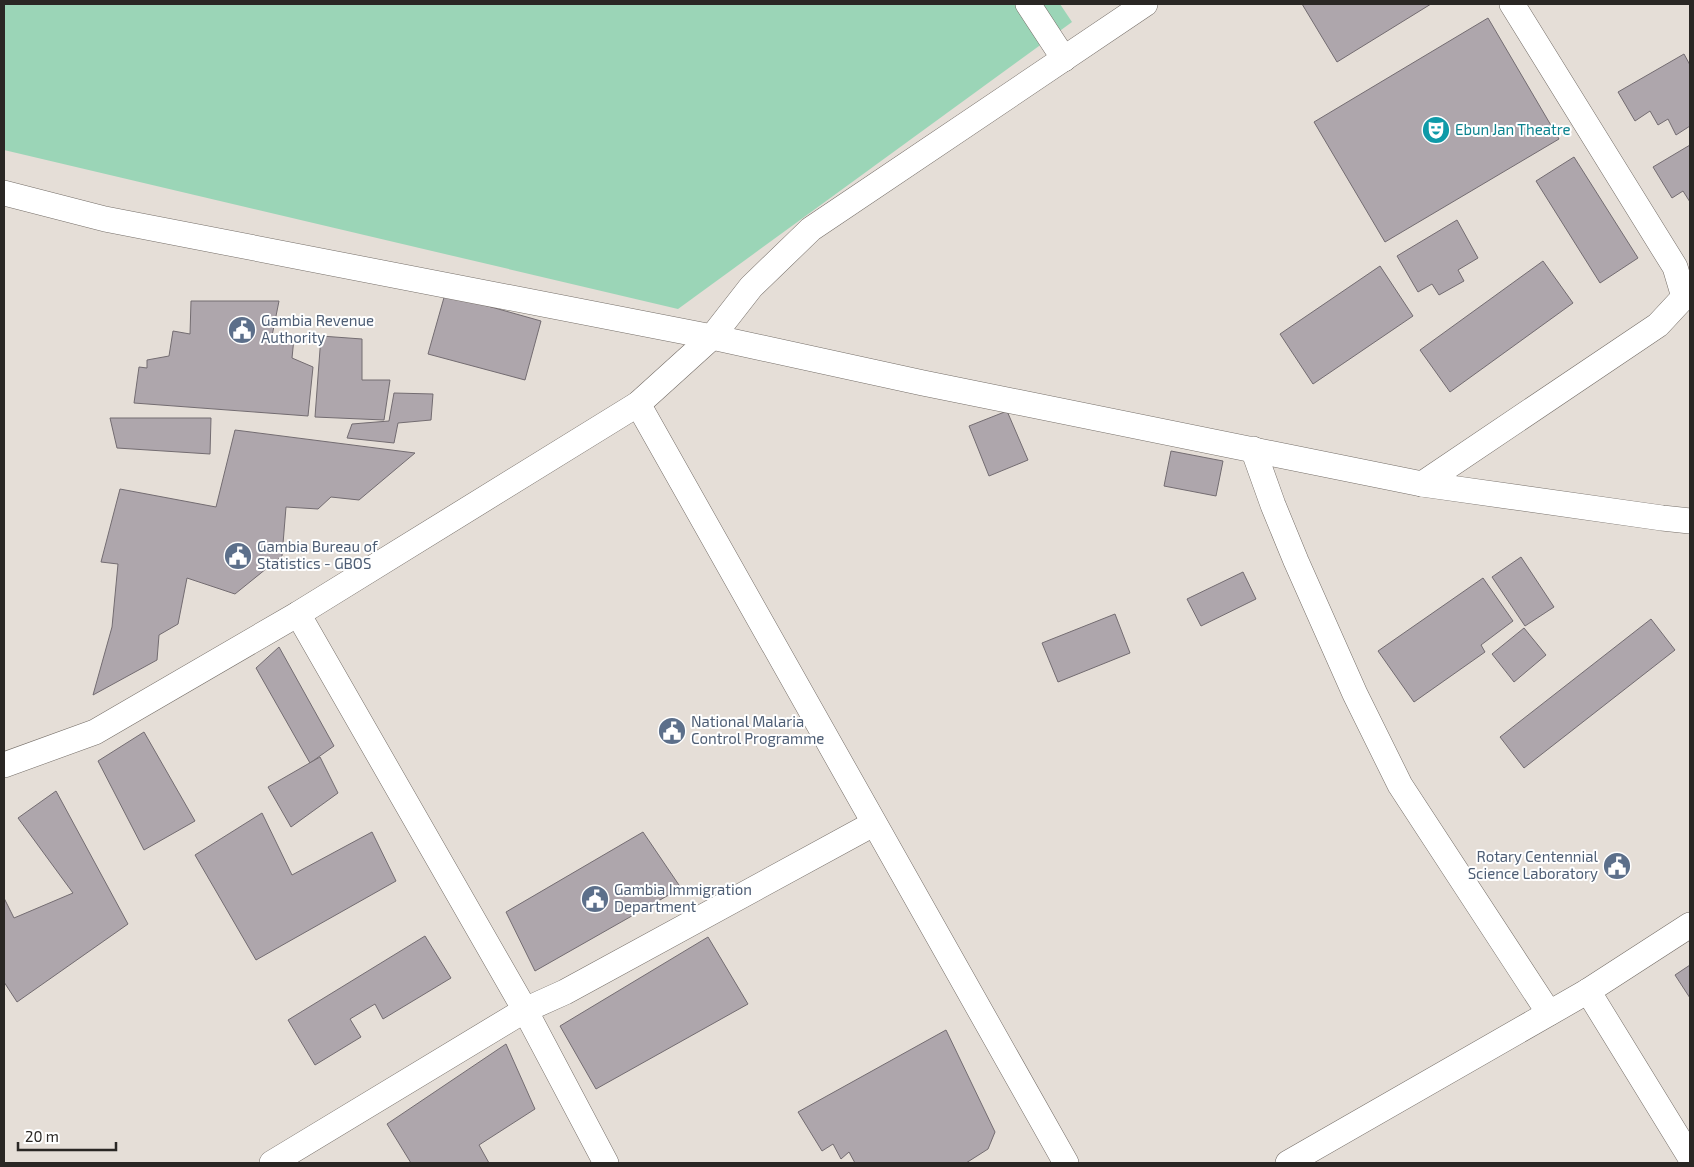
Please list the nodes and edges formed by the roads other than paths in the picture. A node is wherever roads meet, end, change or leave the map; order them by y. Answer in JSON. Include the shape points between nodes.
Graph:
{"nodes":[{"id":1,"x":1028,"y":4,"type":"edge"},
{"id":2,"x":1145,"y":4,"type":"edge"},
{"id":3,"x":1512,"y":4,"type":"edge"},
{"id":4,"x":1064,"y":58,"type":"junction"},
{"id":5,"x":4,"y":193,"type":"edge"},
{"id":6,"x":1687,"y":295,"type":"edge"},
{"id":7,"x":712,"y":337,"type":"junction"},
{"id":8,"x":638,"y":404,"type":"junction"},
{"id":9,"x":1253,"y":449,"type":"junction"},
{"id":10,"x":1422,"y":484,"type":"junction"},
{"id":11,"x":1690,"y":521,"type":"edge"},
{"id":12,"x":298,"y":614,"type":"junction"},
{"id":13,"x":4,"y":766,"type":"edge"},
{"id":14,"x":873,"y":824,"type":"junction"},
{"id":15,"x":1690,"y":925,"type":"edge"},
{"id":16,"x":1588,"y":992,"type":"junction"},
{"id":17,"x":525,"y":1010,"type":"junction"},
{"id":18,"x":1549,"y":1013,"type":"junction"},
{"id":19,"x":1690,"y":1157,"type":"edge"},
{"id":20,"x":272,"y":1163,"type":"edge"},
{"id":21,"x":606,"y":1163,"type":"edge"},
{"id":22,"x":1066,"y":1163,"type":"edge"},
{"id":23,"x":1288,"y":1163,"type":"edge"}],
"edges":[{"from":1,"to":4,"type":"street"},
{"from":2,"to":4,"type":"street"},
{"from":3,"to":6,"type":"street","via":[[1675,267]]},
{"from":4,"to":7,"type":"street","via":[[811,229],[751,287]]},
{"from":5,"to":7,"type":"street","via":[[105,219]]},
{"from":6,"to":10,"type":"street","via":[[1658,325]]},
{"from":7,"to":8,"type":"street"},
{"from":7,"to":9,"type":"street"},
{"from":8,"to":12,"type":"street"},
{"from":8,"to":14,"type":"street"},
{"from":9,"to":10,"type":"street"},
{"from":9,"to":18,"type":"street","via":[[1304,579],[1355,694],[1400,784]]},
{"from":10,"to":11,"type":"street"},
{"from":12,"to":13,"type":"street","via":[[95,732]]},
{"from":12,"to":17,"type":"street"},
{"from":14,"to":17,"type":"street","via":[[565,992]]},
{"from":14,"to":22,"type":"street"},
{"from":15,"to":16,"type":"street"},
{"from":16,"to":18,"type":"street"},
{"from":16,"to":19,"type":"street"},
{"from":17,"to":20,"type":"street"},
{"from":17,"to":21,"type":"street"},
{"from":18,"to":23,"type":"street"}]}
